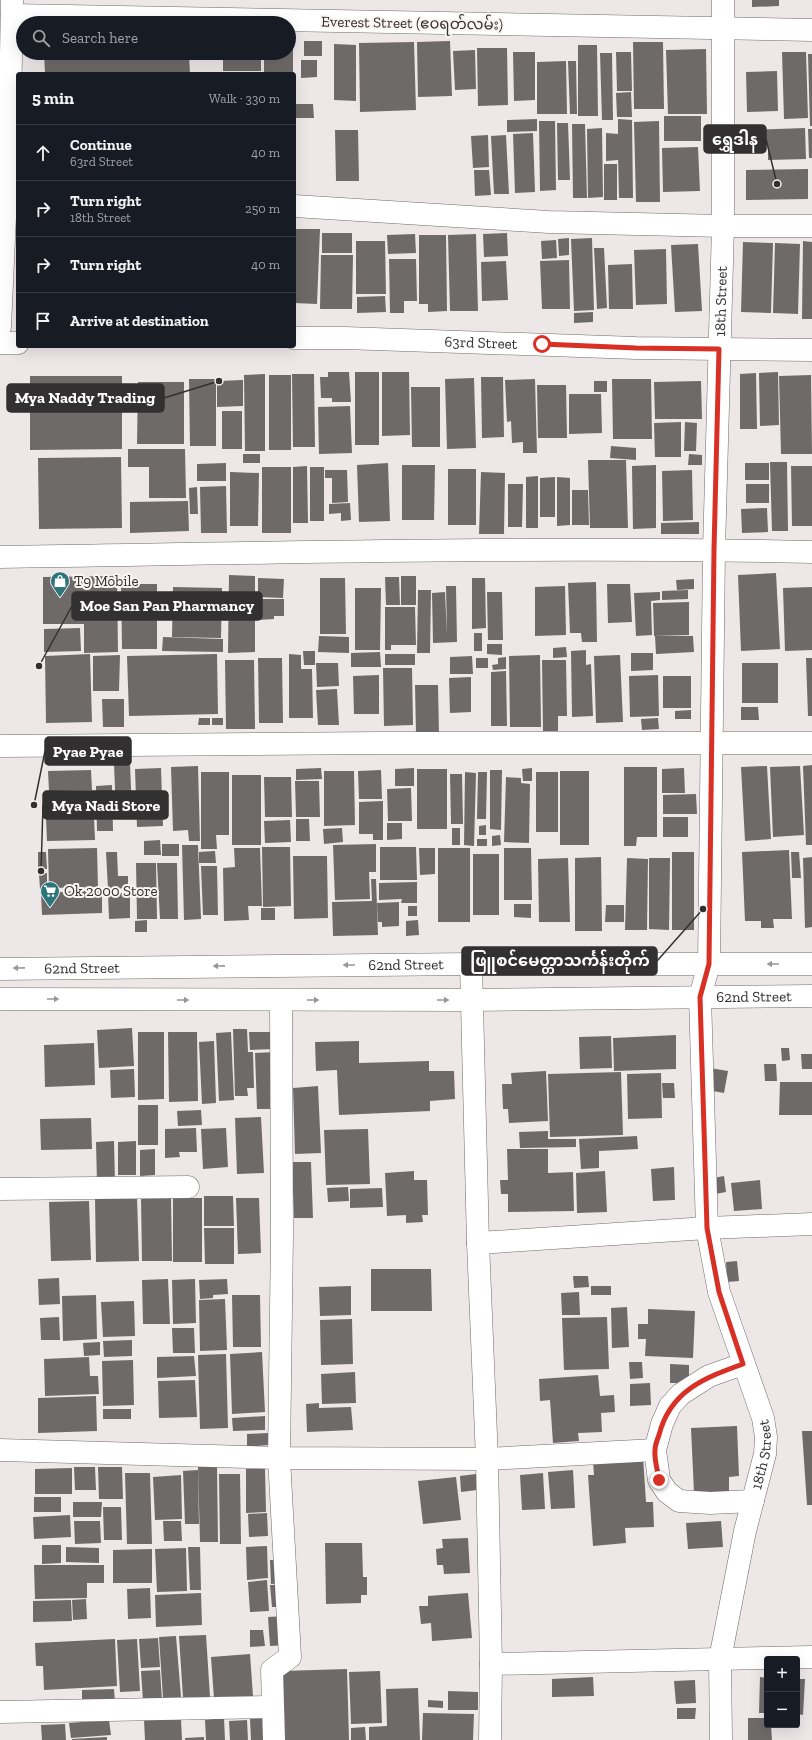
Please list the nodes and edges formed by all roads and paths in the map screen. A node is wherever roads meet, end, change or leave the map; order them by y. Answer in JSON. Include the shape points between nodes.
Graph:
{"nodes":[{"id":1,"x":723,"y":0,"type":"edge"},
{"id":2,"x":12,"y":8,"type":"edge"},
{"id":3,"x":271,"y":16,"type":"edge"},
{"id":4,"x":296,"y":17,"type":"edge"},
{"id":5,"x":723,"y":30,"type":"junction"},
{"id":6,"x":812,"y":30,"type":"edge"},
{"id":7,"x":5,"y":108,"type":"edge"},
{"id":8,"x":296,"y":206,"type":"edge"},
{"id":9,"x":723,"y":226,"type":"junction"},
{"id":10,"x":812,"y":226,"type":"edge"},
{"id":11,"x":0,"y":327,"type":"edge"},
{"id":12,"x":296,"y":338,"type":"edge"},
{"id":13,"x":16,"y":342,"type":"edge"},
{"id":14,"x":0,"y":343,"type":"edge"},
{"id":15,"x":719,"y":349,"type":"junction"},
{"id":16,"x":812,"y":350,"type":"edge"},
{"id":17,"x":714,"y":550,"type":"junction"},
{"id":18,"x":812,"y":552,"type":"edge"},
{"id":19,"x":0,"y":557,"type":"edge"},
{"id":20,"x":712,"y":743,"type":"junction"},
{"id":21,"x":812,"y":743,"type":"edge"},
{"id":22,"x":0,"y":746,"type":"edge"},
{"id":23,"x":471,"y":964,"type":"junction"},
{"id":24,"x":709,"y":964,"type":"junction"},
{"id":25,"x":812,"y":964,"type":"edge"},
{"id":26,"x":0,"y":969,"type":"edge"},
{"id":27,"x":812,"y":996,"type":"edge"},
{"id":28,"x":700,"y":997,"type":"junction"},
{"id":29,"x":0,"y":999,"type":"edge"},
{"id":30,"x":281,"y":1000,"type":"junction"},
{"id":31,"x":472,"y":1000,"type":"junction"},
{"id":32,"x":188,"y":1188,"type":"dead end"},
{"id":33,"x":0,"y":1189,"type":"edge"},
{"id":34,"x":812,"y":1224,"type":"edge"},
{"id":35,"x":707,"y":1228,"type":"junction"},
{"id":36,"x":478,"y":1243,"type":"junction"},
{"id":37,"x":743,"y":1364,"type":"junction"},
{"id":38,"x":0,"y":1450,"type":"edge"},
{"id":39,"x":655,"y":1450,"type":"junction"},
{"id":40,"x":279,"y":1458,"type":"junction"},
{"id":41,"x":487,"y":1459,"type":"junction"},
{"id":42,"x":753,"y":1501,"type":"junction"},
{"id":43,"x":812,"y":1657,"type":"edge"},
{"id":44,"x":720,"y":1659,"type":"junction"},
{"id":45,"x":491,"y":1664,"type":"junction"},
{"id":46,"x":273,"y":1707,"type":"junction"},
{"id":47,"x":0,"y":1712,"type":"edge"},
{"id":48,"x":274,"y":1740,"type":"edge"},
{"id":49,"x":490,"y":1740,"type":"edge"},
{"id":50,"x":721,"y":1740,"type":"edge"}],
"edges":[{"from":1,"to":5,"type":"street","name":"18th Street"},
{"from":2,"to":3,"type":"street","name":"Everest Street (ဧ၀ရတ်လမ်း)"},
{"from":2,"to":7,"type":"street"},
{"from":4,"to":5,"type":"street","name":"Everest Street (ဧ၀ရတ်လမ်း)"},
{"from":5,"to":6,"type":"street","name":"Everest Street (ဧ၀ရတ်လမ်း)"},
{"from":5,"to":9,"type":"street","name":"18th Street"},
{"from":7,"to":11,"type":"street"},
{"from":8,"to":9,"type":"street","via":[[549,222]]},
{"from":9,"to":10,"type":"street"},
{"from":9,"to":15,"type":"street","name":"18th Street"},
{"from":12,"to":15,"type":"street","name":"63rd Street"},
{"from":13,"to":14,"type":"street"},
{"from":15,"to":16,"type":"street","name":"63rd Street"},
{"from":15,"to":17,"type":"street","name":"18th Street"},
{"from":17,"to":18,"type":"street"},
{"from":17,"to":19,"type":"street"},
{"from":17,"to":20,"type":"street","name":"18th Street"},
{"from":20,"to":21,"type":"street"},
{"from":20,"to":22,"type":"street"},
{"from":20,"to":24,"type":"street","name":"18th Street"},
{"from":23,"to":24,"type":"street","name":"62nd Street"},
{"from":23,"to":26,"type":"street","name":"62nd Street","one_way":true},
{"from":23,"to":31,"type":"street"},
{"from":25,"to":24,"type":"street","name":"62nd Street","one_way":true},
{"from":24,"to":28,"type":"street","name":"18th Street"},
{"from":27,"to":28,"type":"street","name":"62nd Street"},
{"from":28,"to":31,"type":"street","name":"62nd Street"},
{"from":28,"to":35,"type":"street","name":"18th Street"},
{"from":29,"to":30,"type":"street","name":"62nd Street","one_way":true},
{"from":30,"to":31,"type":"street","name":"62nd Street","one_way":true},
{"from":30,"to":40,"type":"street","via":[[282,1242]]},
{"from":31,"to":36,"type":"street"},
{"from":32,"to":33,"type":"street"},
{"from":34,"to":35,"type":"street"},
{"from":35,"to":36,"type":"street"},
{"from":35,"to":37,"type":"street","name":"18th Street","via":[[719,1292]]},
{"from":36,"to":41,"type":"street"},
{"from":37,"to":39,"type":"street","via":[[709,1376],[681,1394],[670,1406]]},
{"from":37,"to":42,"type":"street","name":"18th Street","via":[[763,1418],[766,1437],[765,1454]]},
{"from":38,"to":40,"type":"street"},
{"from":39,"to":41,"type":"street"},
{"from":39,"to":42,"type":"street","via":[[659,1480],[667,1492],[679,1501]]},
{"from":40,"to":41,"type":"street"},
{"from":40,"to":46,"type":"street","via":[[290,1657],[272,1670]]},
{"from":41,"to":45,"type":"street"},
{"from":42,"to":44,"type":"street","name":"18th Street"},
{"from":43,"to":44,"type":"street"},
{"from":44,"to":45,"type":"street"},
{"from":44,"to":50,"type":"street","name":"18th Street"},
{"from":45,"to":49,"type":"street"},
{"from":46,"to":47,"type":"street"},
{"from":46,"to":48,"type":"street"}]}
